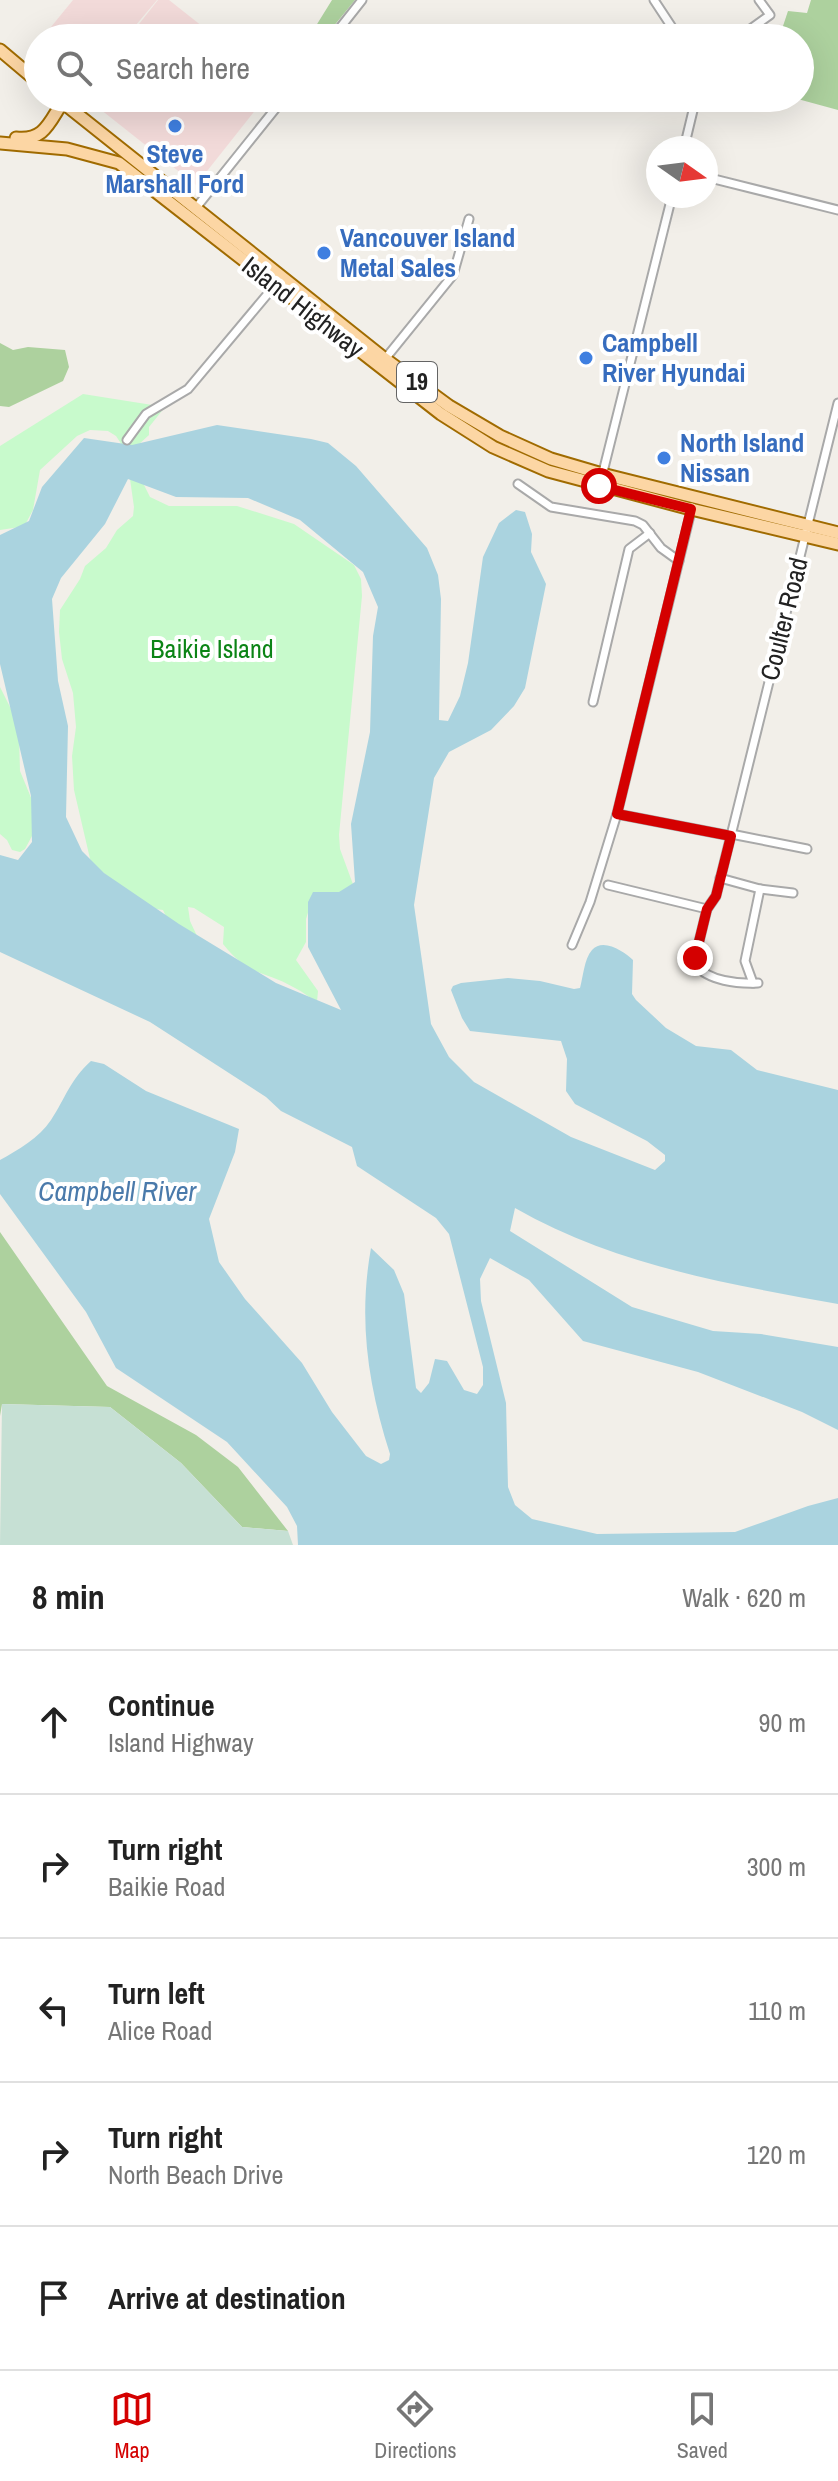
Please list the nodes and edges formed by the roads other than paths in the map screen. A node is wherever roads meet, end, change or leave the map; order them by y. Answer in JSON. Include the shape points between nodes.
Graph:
{"nodes":[{"id":1,"x":362,"y":0,"type":"edge"},
{"id":2,"x":654,"y":0,"type":"edge"},
{"id":3,"x":759,"y":0,"type":"edge"},
{"id":4,"x":343,"y":24,"type":"edge"},
{"id":5,"x":670,"y":24,"type":"edge"},
{"id":6,"x":757,"y":24,"type":"edge"},
{"id":7,"x":0,"y":50,"type":"edge"},
{"id":8,"x":24,"y":70,"type":"edge"},
{"id":9,"x":53,"y":112,"type":"edge"},
{"id":10,"x":73,"y":112,"type":"edge"},
{"id":11,"x":273,"y":112,"type":"edge"},
{"id":12,"x":693,"y":112,"type":"edge"},
{"id":13,"x":0,"y":136,"type":"edge"},
{"id":14,"x":687,"y":136,"type":"edge"},
{"id":15,"x":0,"y":143,"type":"edge"},
{"id":16,"x":718,"y":180,"type":"edge"},
{"id":17,"x":669,"y":208,"type":"edge"},
{"id":18,"x":838,"y":210,"type":"edge"},
{"id":19,"x":192,"y":212,"type":"junction"},
{"id":20,"x":469,"y":219,"type":"dead end"},
{"id":21,"x":279,"y":282,"type":"junction"},
{"id":22,"x":385,"y":359,"type":"junction"},
{"id":23,"x":838,"y":403,"type":"edge"},
{"id":24,"x":127,"y":440,"type":"dead end"},
{"id":25,"x":601,"y":480,"type":"junction"},
{"id":26,"x":518,"y":484,"type":"dead end"},
{"id":27,"x":693,"y":503,"type":"junction"},
{"id":28,"x":806,"y":531,"type":"junction"},
{"id":29,"x":650,"y":533,"type":"junction"},
{"id":30,"x":838,"y":533,"type":"edge"},
{"id":31,"x":838,"y":544,"type":"edge"},
{"id":32,"x":679,"y":561,"type":"junction"},
{"id":33,"x":593,"y":702,"type":"dead end"},
{"id":34,"x":617,"y":814,"type":"junction"},
{"id":35,"x":731,"y":835,"type":"junction"},
{"id":36,"x":807,"y":849,"type":"dead end"},
{"id":37,"x":720,"y":878,"type":"junction"},
{"id":38,"x":608,"y":885,"type":"dead end"},
{"id":39,"x":760,"y":889,"type":"junction"},
{"id":40,"x":793,"y":893,"type":"dead end"},
{"id":41,"x":707,"y":909,"type":"junction"},
{"id":42,"x":572,"y":945,"type":"dead end"}],
"edges":[{"from":1,"to":4,"type":"street"},
{"from":2,"to":5,"type":"street"},
{"from":3,"to":6,"type":"street","via":[[770,15]]},
{"from":7,"to":8,"type":"main road"},
{"from":9,"to":13,"type":"main road","via":[[42,133],[29,139]]},
{"from":10,"to":19,"type":"main road","name":"Island Highway","number":"19"},
{"from":11,"to":19,"type":"street"},
{"from":12,"to":14,"type":"street"},
{"from":15,"to":19,"type":"main road","name":"Island Highway","number":"19","via":[[67,149],[119,163]]},
{"from":16,"to":18,"type":"street"},
{"from":17,"to":25,"type":"street"},
{"from":19,"to":21,"type":"main road","name":"Island Highway","number":"19"},
{"from":20,"to":22,"type":"street","via":[[453,275]]},
{"from":21,"to":22,"type":"main road","name":"Island Highway","number":"19"},
{"from":21,"to":24,"type":"street","via":[[188,389],[146,414]]},
{"from":21,"to":25,"type":"main road","name":"Island Highway","number":"19","via":[[441,414],[493,447],[548,471]]},
{"from":22,"to":25,"type":"main road","name":"Island Highway","number":"19","via":[[500,436]]},
{"from":23,"to":28,"type":"street","name":"Coulter Road"},
{"from":25,"to":27,"type":"main road","name":"Island Highway","number":"19"},
{"from":26,"to":29,"type":"street","via":[[551,507],[635,521]]},
{"from":27,"to":28,"type":"main road","name":"Island Highway","number":"19"},
{"from":27,"to":32,"type":"street"},
{"from":28,"to":30,"type":"main road","name":"Island Highway","number":"19"},
{"from":28,"to":31,"type":"main road","name":"Island Highway","number":"19"},
{"from":28,"to":35,"type":"street","name":"Coulter Road"},
{"from":29,"to":32,"type":"street"},
{"from":29,"to":33,"type":"street","via":[[629,549]]},
{"from":32,"to":34,"type":"street"},
{"from":34,"to":35,"type":"street"},
{"from":34,"to":42,"type":"street"},
{"from":35,"to":36,"type":"street"},
{"from":35,"to":37,"type":"street","name":"Coulter Road"},
{"from":37,"to":39,"type":"street"},
{"from":37,"to":41,"type":"street","name":"Coulter Road"},
{"from":38,"to":41,"type":"street"},
{"from":39,"to":40,"type":"street"},
{"from":39,"to":41,"type":"street","name":"Coulter Road","via":[[745,961],[756,983],[739,984],[696,965]]}]}
